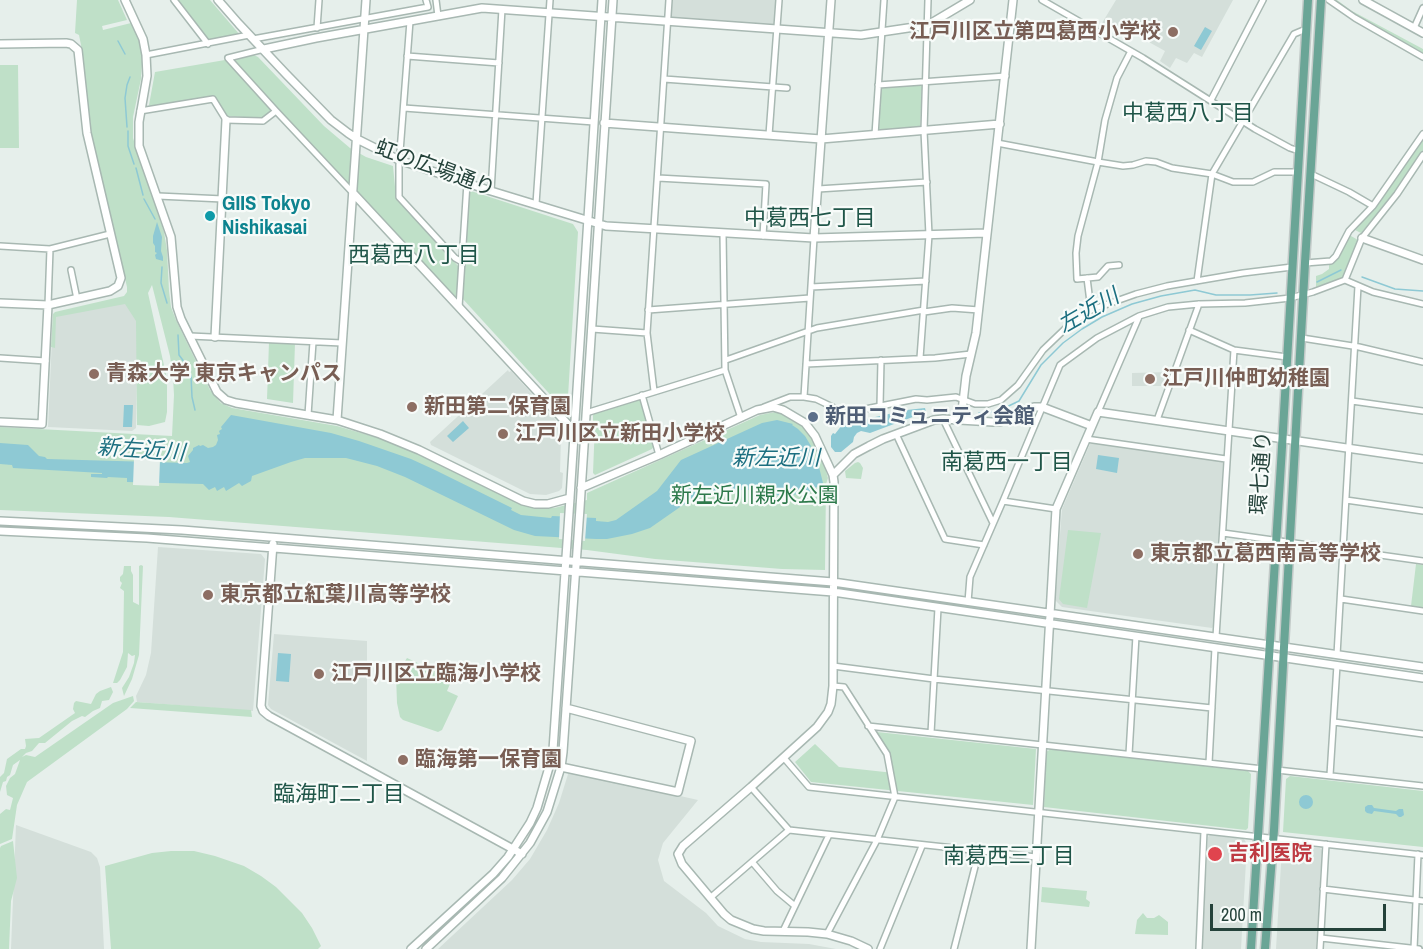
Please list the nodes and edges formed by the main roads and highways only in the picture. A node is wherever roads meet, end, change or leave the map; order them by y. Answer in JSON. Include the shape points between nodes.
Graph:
{"nodes":[{"id":1,"x":1308,"y":0,"type":"edge"},
{"id":2,"x":1321,"y":0,"type":"edge"},
{"id":3,"x":1251,"y":949,"type":"edge"},
{"id":4,"x":1265,"y":949,"type":"edge"}],
"edges":[{"from":1,"to":3,"type":"main road","name":"環七通り"},
{"from":2,"to":4,"type":"main road","name":"環七通り"}]}
